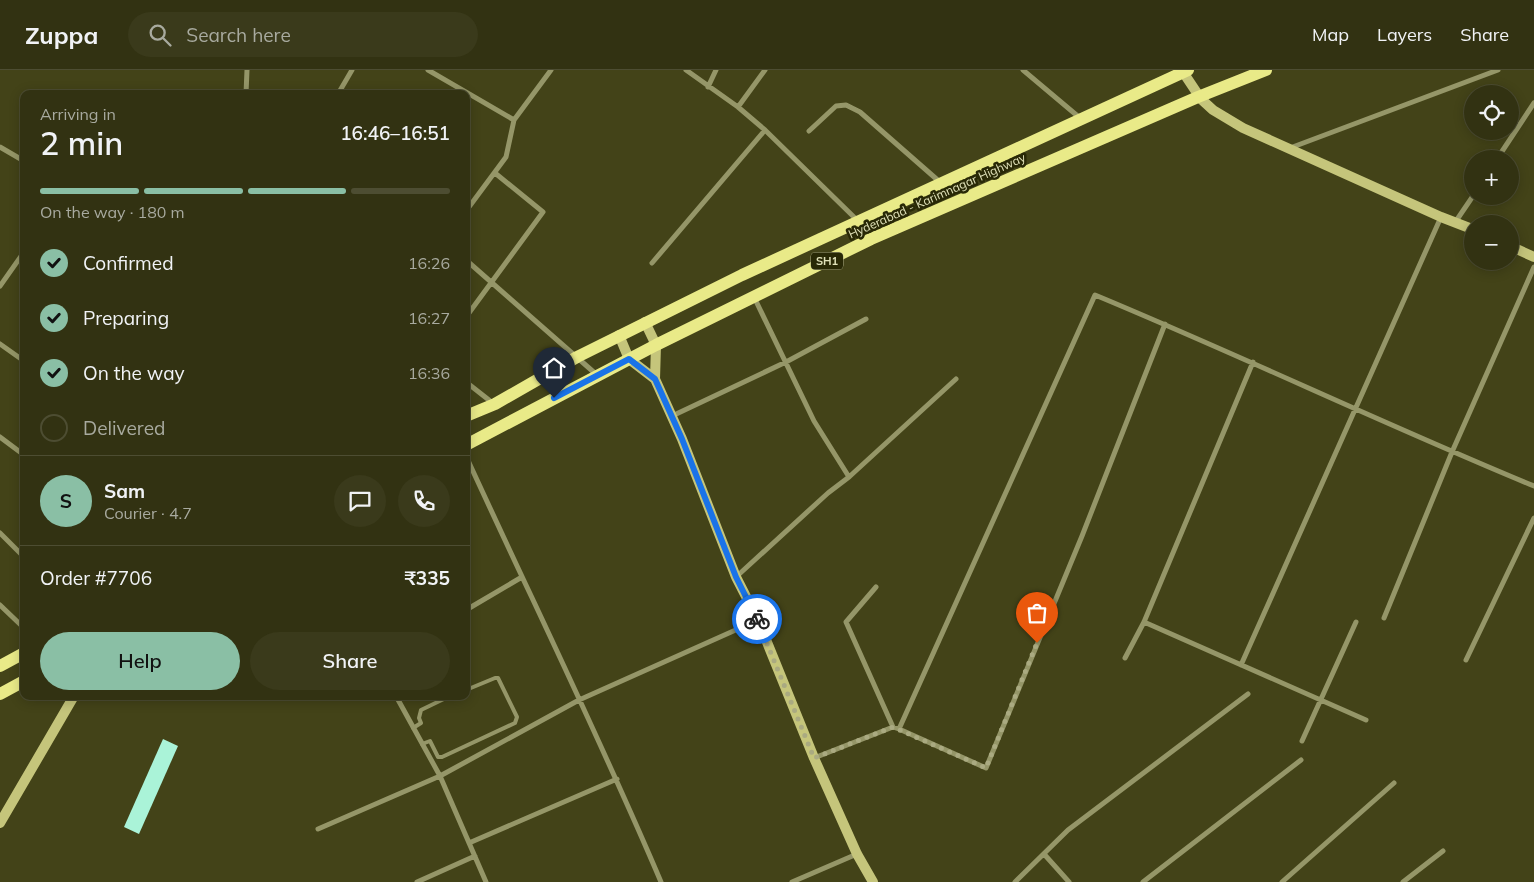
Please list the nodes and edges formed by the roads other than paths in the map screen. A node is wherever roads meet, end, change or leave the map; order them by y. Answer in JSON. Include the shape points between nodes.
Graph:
{"nodes":[{"id":1,"x":247,"y":70,"type":"edge"},
{"id":2,"x":352,"y":70,"type":"edge"},
{"id":3,"x":428,"y":70,"type":"edge"},
{"id":4,"x":551,"y":70,"type":"edge"},
{"id":5,"x":686,"y":70,"type":"edge"},
{"id":6,"x":716,"y":70,"type":"edge"},
{"id":7,"x":765,"y":70,"type":"edge"},
{"id":8,"x":1023,"y":70,"type":"edge"},
{"id":9,"x":1266,"y":70,"type":"edge"},
{"id":10,"x":1498,"y":70,"type":"edge"},
{"id":11,"x":1185,"y":71,"type":"edge"},
{"id":12,"x":708,"y":87,"type":"junction"},
{"id":13,"x":246,"y":90,"type":"edge"},
{"id":14,"x":340,"y":90,"type":"edge"},
{"id":15,"x":462,"y":90,"type":"edge"},
{"id":16,"x":470,"y":94,"type":"edge"},
{"id":17,"x":1198,"y":97,"type":"junction"},
{"id":18,"x":1534,"y":103,"type":"edge"},
{"id":19,"x":738,"y":107,"type":"junction"},
{"id":20,"x":1080,"y":119,"type":"junction"},
{"id":21,"x":514,"y":120,"type":"junction"},
{"id":22,"x":765,"y":130,"type":"junction"},
{"id":23,"x":809,"y":131,"type":"dead end"},
{"id":24,"x":0,"y":147,"type":"edge"},
{"id":25,"x":1288,"y":149,"type":"junction"},
{"id":26,"x":1503,"y":150,"type":"edge"},
{"id":27,"x":20,"y":159,"type":"edge"},
{"id":28,"x":495,"y":173,"type":"junction"},
{"id":29,"x":941,"y":183,"type":"junction"},
{"id":30,"x":1466,"y":205,"type":"edge"},
{"id":31,"x":470,"y":206,"type":"edge"},
{"id":32,"x":1441,"y":217,"type":"junction"},
{"id":33,"x":1456,"y":221,"type":"junction"},
{"id":34,"x":858,"y":222,"type":"junction"},
{"id":35,"x":1464,"y":225,"type":"edge"},
{"id":36,"x":1519,"y":250,"type":"edge"},
{"id":37,"x":1534,"y":257,"type":"edge"},
{"id":38,"x":20,"y":258,"type":"edge"},
{"id":39,"x":652,"y":263,"type":"dead end"},
{"id":40,"x":470,"y":264,"type":"edge"},
{"id":41,"x":1534,"y":267,"type":"edge"},
{"id":42,"x":492,"y":283,"type":"junction"},
{"id":43,"x":0,"y":286,"type":"edge"},
{"id":44,"x":754,"y":297,"type":"junction"},
{"id":45,"x":470,"y":312,"type":"edge"},
{"id":46,"x":866,"y":319,"type":"dead end"},
{"id":47,"x":645,"y":322,"type":"junction"},
{"id":48,"x":1165,"y":324,"type":"junction"},
{"id":49,"x":619,"y":336,"type":"junction"},
{"id":50,"x":0,"y":344,"type":"edge"},
{"id":51,"x":656,"y":345,"type":"junction"},
{"id":52,"x":577,"y":357,"type":"junction"},
{"id":53,"x":20,"y":358,"type":"edge"},
{"id":54,"x":629,"y":359,"type":"junction"},
{"id":55,"x":786,"y":362,"type":"junction"},
{"id":56,"x":1253,"y":362,"type":"junction"},
{"id":57,"x":597,"y":375,"type":"junction"},
{"id":58,"x":655,"y":379,"type":"junction"},
{"id":59,"x":956,"y":379,"type":"dead end"},
{"id":60,"x":470,"y":385,"type":"edge"},
{"id":61,"x":495,"y":404,"type":"junction"},
{"id":62,"x":1356,"y":408,"type":"junction"},
{"id":63,"x":470,"y":414,"type":"edge"},
{"id":64,"x":672,"y":416,"type":"junction"},
{"id":65,"x":0,"y":437,"type":"edge"},
{"id":66,"x":470,"y":443,"type":"edge"},
{"id":67,"x":20,"y":452,"type":"edge"},
{"id":68,"x":1452,"y":452,"type":"junction"},
{"id":69,"x":470,"y":465,"type":"edge"},
{"id":70,"x":849,"y":477,"type":"junction"},
{"id":71,"x":1534,"y":486,"type":"edge"},
{"id":72,"x":1534,"y":518,"type":"edge"},
{"id":73,"x":0,"y":534,"type":"edge"},
{"id":74,"x":20,"y":552,"type":"edge"},
{"id":75,"x":522,"y":577,"type":"junction"},
{"id":76,"x":736,"y":577,"type":"junction"},
{"id":77,"x":876,"y":587,"type":"dead end"},
{"id":78,"x":0,"y":605,"type":"edge"},
{"id":79,"x":470,"y":608,"type":"edge"},
{"id":80,"x":1384,"y":618,"type":"dead end"},
{"id":81,"x":758,"y":620,"type":"junction"},
{"id":82,"x":1144,"y":622,"type":"junction"},
{"id":83,"x":1356,"y":622,"type":"dead end"},
{"id":84,"x":20,"y":624,"type":"edge"},
{"id":85,"x":20,"y":655,"type":"edge"},
{"id":86,"x":1125,"y":658,"type":"dead end"},
{"id":87,"x":1466,"y":660,"type":"dead end"},
{"id":88,"x":1242,"y":665,"type":"junction"},
{"id":89,"x":0,"y":666,"type":"edge"},
{"id":90,"x":20,"y":683,"type":"edge"},
{"id":91,"x":470,"y":688,"type":"edge"},
{"id":92,"x":0,"y":694,"type":"edge"},
{"id":93,"x":1248,"y":694,"type":"dead end"},
{"id":94,"x":72,"y":700,"type":"edge"},
{"id":95,"x":398,"y":700,"type":"edge"},
{"id":96,"x":442,"y":700,"type":"edge"},
{"id":97,"x":578,"y":700,"type":"junction"},
{"id":98,"x":1320,"y":700,"type":"junction"},
{"id":99,"x":1366,"y":720,"type":"dead end"},
{"id":100,"x":893,"y":727,"type":"junction"},
{"id":101,"x":413,"y":728,"type":"junction"},
{"id":102,"x":899,"y":729,"type":"junction"},
{"id":103,"x":1302,"y":740,"type":"dead end"},
{"id":104,"x":422,"y":744,"type":"junction"},
{"id":105,"x":814,"y":758,"type":"junction"},
{"id":106,"x":1301,"y":760,"type":"dead end"},
{"id":107,"x":440,"y":776,"type":"junction"},
{"id":108,"x":618,"y":779,"type":"junction"},
{"id":109,"x":1394,"y":783,"type":"dead end"},
{"id":110,"x":0,"y":823,"type":"edge"},
{"id":111,"x":318,"y":829,"type":"dead end"},
{"id":112,"x":469,"y":843,"type":"junction"},
{"id":113,"x":1443,"y":851,"type":"dead end"},
{"id":114,"x":857,"y":854,"type":"junction"},
{"id":115,"x":1044,"y":854,"type":"junction"},
{"id":116,"x":475,"y":856,"type":"junction"},
{"id":117,"x":417,"y":882,"type":"edge"},
{"id":118,"x":486,"y":882,"type":"edge"},
{"id":119,"x":661,"y":882,"type":"edge"},
{"id":120,"x":792,"y":882,"type":"edge"},
{"id":121,"x":873,"y":882,"type":"edge"},
{"id":122,"x":1015,"y":882,"type":"edge"},
{"id":123,"x":1069,"y":882,"type":"edge"},
{"id":124,"x":1143,"y":882,"type":"edge"},
{"id":125,"x":1282,"y":882,"type":"edge"},
{"id":126,"x":1403,"y":882,"type":"edge"}],
"edges":[{"from":1,"to":13,"type":"street"},
{"from":2,"to":14,"type":"street"},
{"from":3,"to":15,"type":"street"},
{"from":4,"to":21,"type":"street"},
{"from":5,"to":12,"type":"street"},
{"from":6,"to":12,"type":"street"},
{"from":7,"to":19,"type":"street"},
{"from":8,"to":20,"type":"street"},
{"from":9,"to":17,"type":"main road","name":"Hyderabad - Karimnagar Highway","number":"SH1"},
{"from":10,"to":25,"type":"street"},
{"from":11,"to":17,"type":"street"},
{"from":11,"to":20,"type":"main road","name":"Hyderabad - Karimnagar Highway","number":"SH1"},
{"from":12,"to":19,"type":"street"},
{"from":16,"to":21,"type":"street"},
{"from":17,"to":25,"type":"street","via":[[1243,128]]},
{"from":17,"to":44,"type":"main road","name":"Hyderabad - Karimnagar Highway","number":"SH1","via":[[871,240]]},
{"from":18,"to":26,"type":"street"},
{"from":19,"to":22,"type":"street"},
{"from":20,"to":29,"type":"main road","name":"Hyderabad - Karimnagar Highway","number":"SH1"},
{"from":21,"to":28,"type":"street","via":[[506,158]]},
{"from":22,"to":34,"type":"street"},
{"from":22,"to":39,"type":"street"},
{"from":23,"to":29,"type":"street","via":[[836,106],[846,105],[860,112]]},
{"from":24,"to":27,"type":"street"},
{"from":25,"to":32,"type":"street"},
{"from":28,"to":31,"type":"street"},
{"from":28,"to":42,"type":"street","via":[[543,212]]},
{"from":29,"to":34,"type":"main road","name":"Hyderabad - Karimnagar Highway","number":"SH1"},
{"from":30,"to":33,"type":"street"},
{"from":32,"to":33,"type":"street"},
{"from":32,"to":62,"type":"street"},
{"from":33,"to":35,"type":"street"},
{"from":34,"to":47,"type":"main road","name":"Hyderabad - Karimnagar Highway","number":"SH1"},
{"from":36,"to":37,"type":"street"},
{"from":38,"to":43,"type":"street"},
{"from":40,"to":42,"type":"street"},
{"from":41,"to":68,"type":"street"},
{"from":42,"to":45,"type":"street"},
{"from":42,"to":52,"type":"street"},
{"from":44,"to":51,"type":"main road","name":"Hyderabad - Karimnagar Highway","number":"SH1"},
{"from":44,"to":55,"type":"street"},
{"from":46,"to":55,"type":"street"},
{"from":47,"to":49,"type":"main road","name":"Hyderabad - Karimnagar Highway","number":"SH1"},
{"from":47,"to":51,"type":"street"},
{"from":48,"to":56,"type":"street"},
{"from":48,"to":102,"type":"street","via":[[1095,294]]},
{"from":48,"to":102,"type":"street","via":[[986,768]]},
{"from":49,"to":52,"type":"main road","name":"Hyderabad - Karimnagar Highway","number":"SH1"},
{"from":49,"to":54,"type":"street"},
{"from":50,"to":53,"type":"street"},
{"from":51,"to":54,"type":"main road","name":"Hyderabad - Karimnagar Highway","number":"SH1"},
{"from":51,"to":58,"type":"street"},
{"from":52,"to":57,"type":"street"},
{"from":52,"to":61,"type":"main road","name":"Hyderabad - Karimnagar Highway","number":"SH1"},
{"from":54,"to":57,"type":"main road","name":"Hyderabad - Karimnagar Highway","number":"SH1"},
{"from":54,"to":58,"type":"street"},
{"from":55,"to":64,"type":"street"},
{"from":55,"to":70,"type":"street","via":[[814,421]]},
{"from":56,"to":62,"type":"street"},
{"from":56,"to":82,"type":"street"},
{"from":57,"to":66,"type":"main road","name":"Hyderabad - Karimnagar Highway","number":"SH1"},
{"from":58,"to":64,"type":"street"},
{"from":59,"to":70,"type":"street"},
{"from":60,"to":61,"type":"street"},
{"from":61,"to":63,"type":"main road","name":"Hyderabad - Karimnagar Highway","number":"SH1"},
{"from":62,"to":68,"type":"street"},
{"from":62,"to":88,"type":"street"},
{"from":64,"to":76,"type":"street"},
{"from":65,"to":67,"type":"street"},
{"from":68,"to":71,"type":"street"},
{"from":68,"to":80,"type":"street"},
{"from":69,"to":75,"type":"street"},
{"from":70,"to":76,"type":"street"},
{"from":72,"to":87,"type":"street"},
{"from":73,"to":74,"type":"street"},
{"from":75,"to":79,"type":"street"},
{"from":75,"to":97,"type":"street"},
{"from":76,"to":81,"type":"street"},
{"from":77,"to":100,"type":"street","via":[[846,622]]},
{"from":78,"to":84,"type":"street"},
{"from":81,"to":97,"type":"street"},
{"from":81,"to":105,"type":"street"},
{"from":82,"to":86,"type":"street"},
{"from":82,"to":88,"type":"street"},
{"from":83,"to":98,"type":"street"},
{"from":85,"to":89,"type":"main road"},
{"from":88,"to":98,"type":"street"},
{"from":90,"to":92,"type":"main road"},
{"from":91,"to":104,"type":"lane","via":[[498,678],[517,717],[514,722],[442,757],[435,754],[430,741]]},
{"from":93,"to":115,"type":"street","via":[[1068,830]]},
{"from":94,"to":110,"type":"street"},
{"from":95,"to":101,"type":"street"},
{"from":96,"to":101,"type":"lane","via":[[421,710],[421,723]]},
{"from":97,"to":107,"type":"street"},
{"from":97,"to":108,"type":"street"},
{"from":98,"to":99,"type":"street"},
{"from":98,"to":103,"type":"street"},
{"from":100,"to":102,"type":"street"},
{"from":100,"to":105,"type":"street"},
{"from":101,"to":104,"type":"street"},
{"from":104,"to":107,"type":"street"},
{"from":105,"to":114,"type":"street"},
{"from":106,"to":124,"type":"street"},
{"from":107,"to":111,"type":"street"},
{"from":107,"to":112,"type":"street"},
{"from":108,"to":112,"type":"street"},
{"from":108,"to":119,"type":"street"},
{"from":109,"to":125,"type":"street"},
{"from":112,"to":116,"type":"street"},
{"from":113,"to":126,"type":"street"},
{"from":114,"to":120,"type":"street"},
{"from":114,"to":121,"type":"street"},
{"from":115,"to":122,"type":"street"},
{"from":115,"to":123,"type":"street"},
{"from":116,"to":117,"type":"street"},
{"from":116,"to":118,"type":"street"}]}
